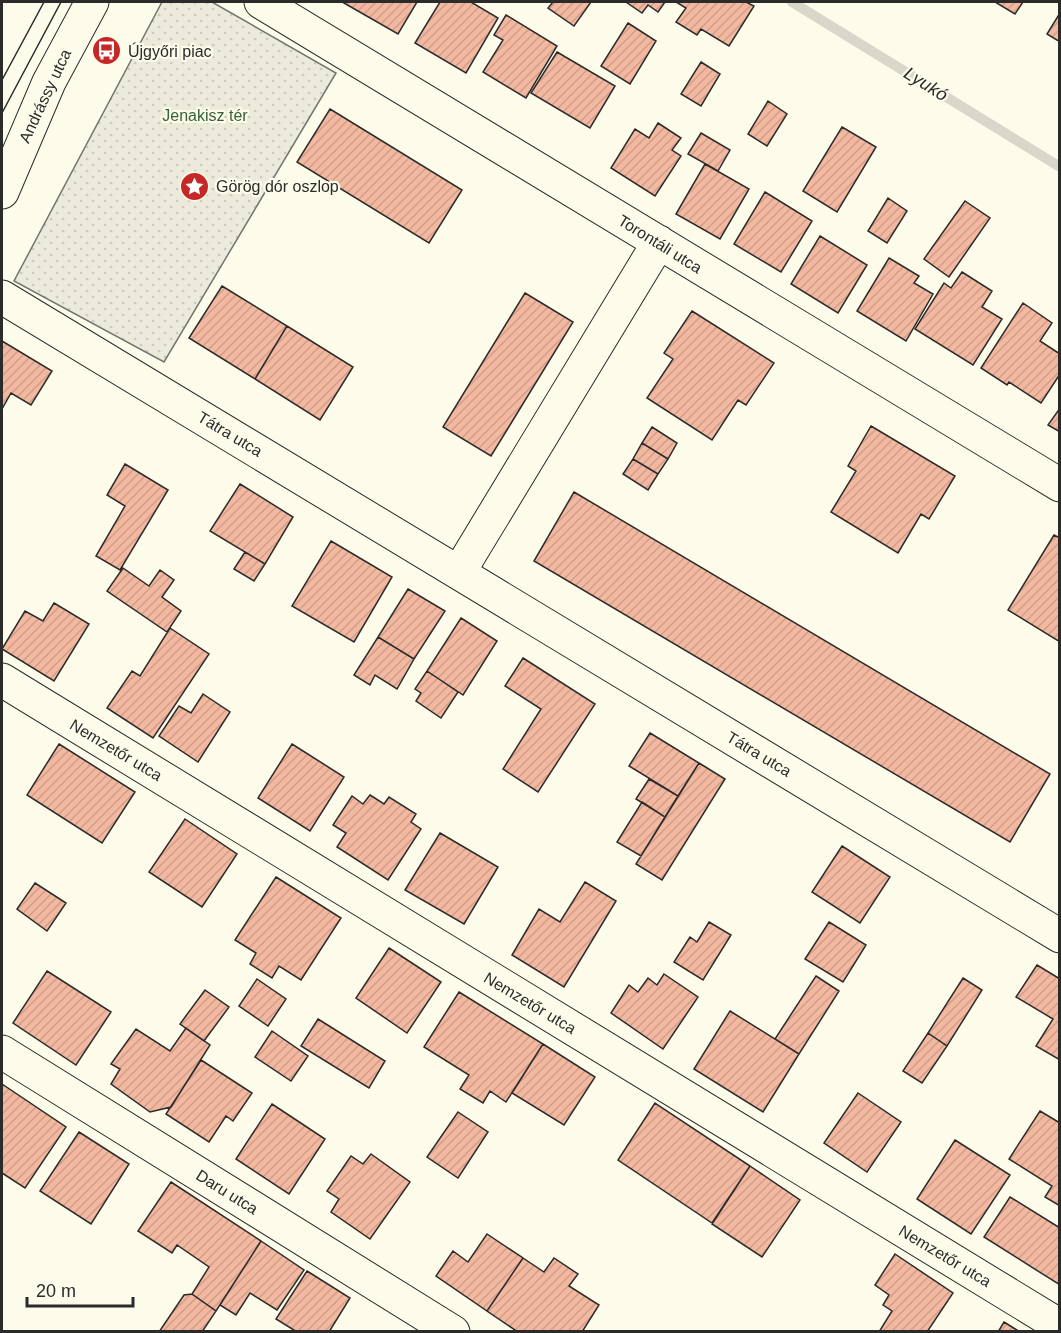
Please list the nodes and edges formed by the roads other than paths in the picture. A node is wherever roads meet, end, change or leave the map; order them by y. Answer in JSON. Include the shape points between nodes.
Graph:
{"nodes":[{"id":1,"x":92,"y":2,"type":"edge"},
{"id":2,"x":261,"y":2,"type":"edge"},
{"id":3,"x":2,"y":192,"type":"edge"},
{"id":4,"x":659,"y":242,"type":"junction"},
{"id":5,"x":2,"y":297,"type":"edge"},
{"id":6,"x":1059,"y":485,"type":"edge"},
{"id":7,"x":459,"y":572,"type":"junction"},
{"id":8,"x":2,"y":680,"type":"edge"},
{"id":9,"x":1059,"y":936,"type":"edge"},
{"id":10,"x":2,"y":1052,"type":"edge"},
{"id":11,"x":1059,"y":1326,"type":"edge"},
{"id":12,"x":453,"y":1332,"type":"edge"}],
"edges":[{"from":1,"to":3,"type":"street","name":"Andrássy utca","via":[[49,82]]},
{"from":2,"to":4,"type":"street","name":"Torontáli utca"},
{"from":4,"to":6,"type":"street","name":"Torontáli utca"},
{"from":4,"to":7,"type":"street"},
{"from":5,"to":7,"type":"street","name":"Tátra utca"},
{"from":7,"to":9,"type":"street","name":"Tátra utca"},
{"from":8,"to":11,"type":"street","name":"Nemzetőr utca"},
{"from":10,"to":12,"type":"street","name":"Daru utca"}]}
